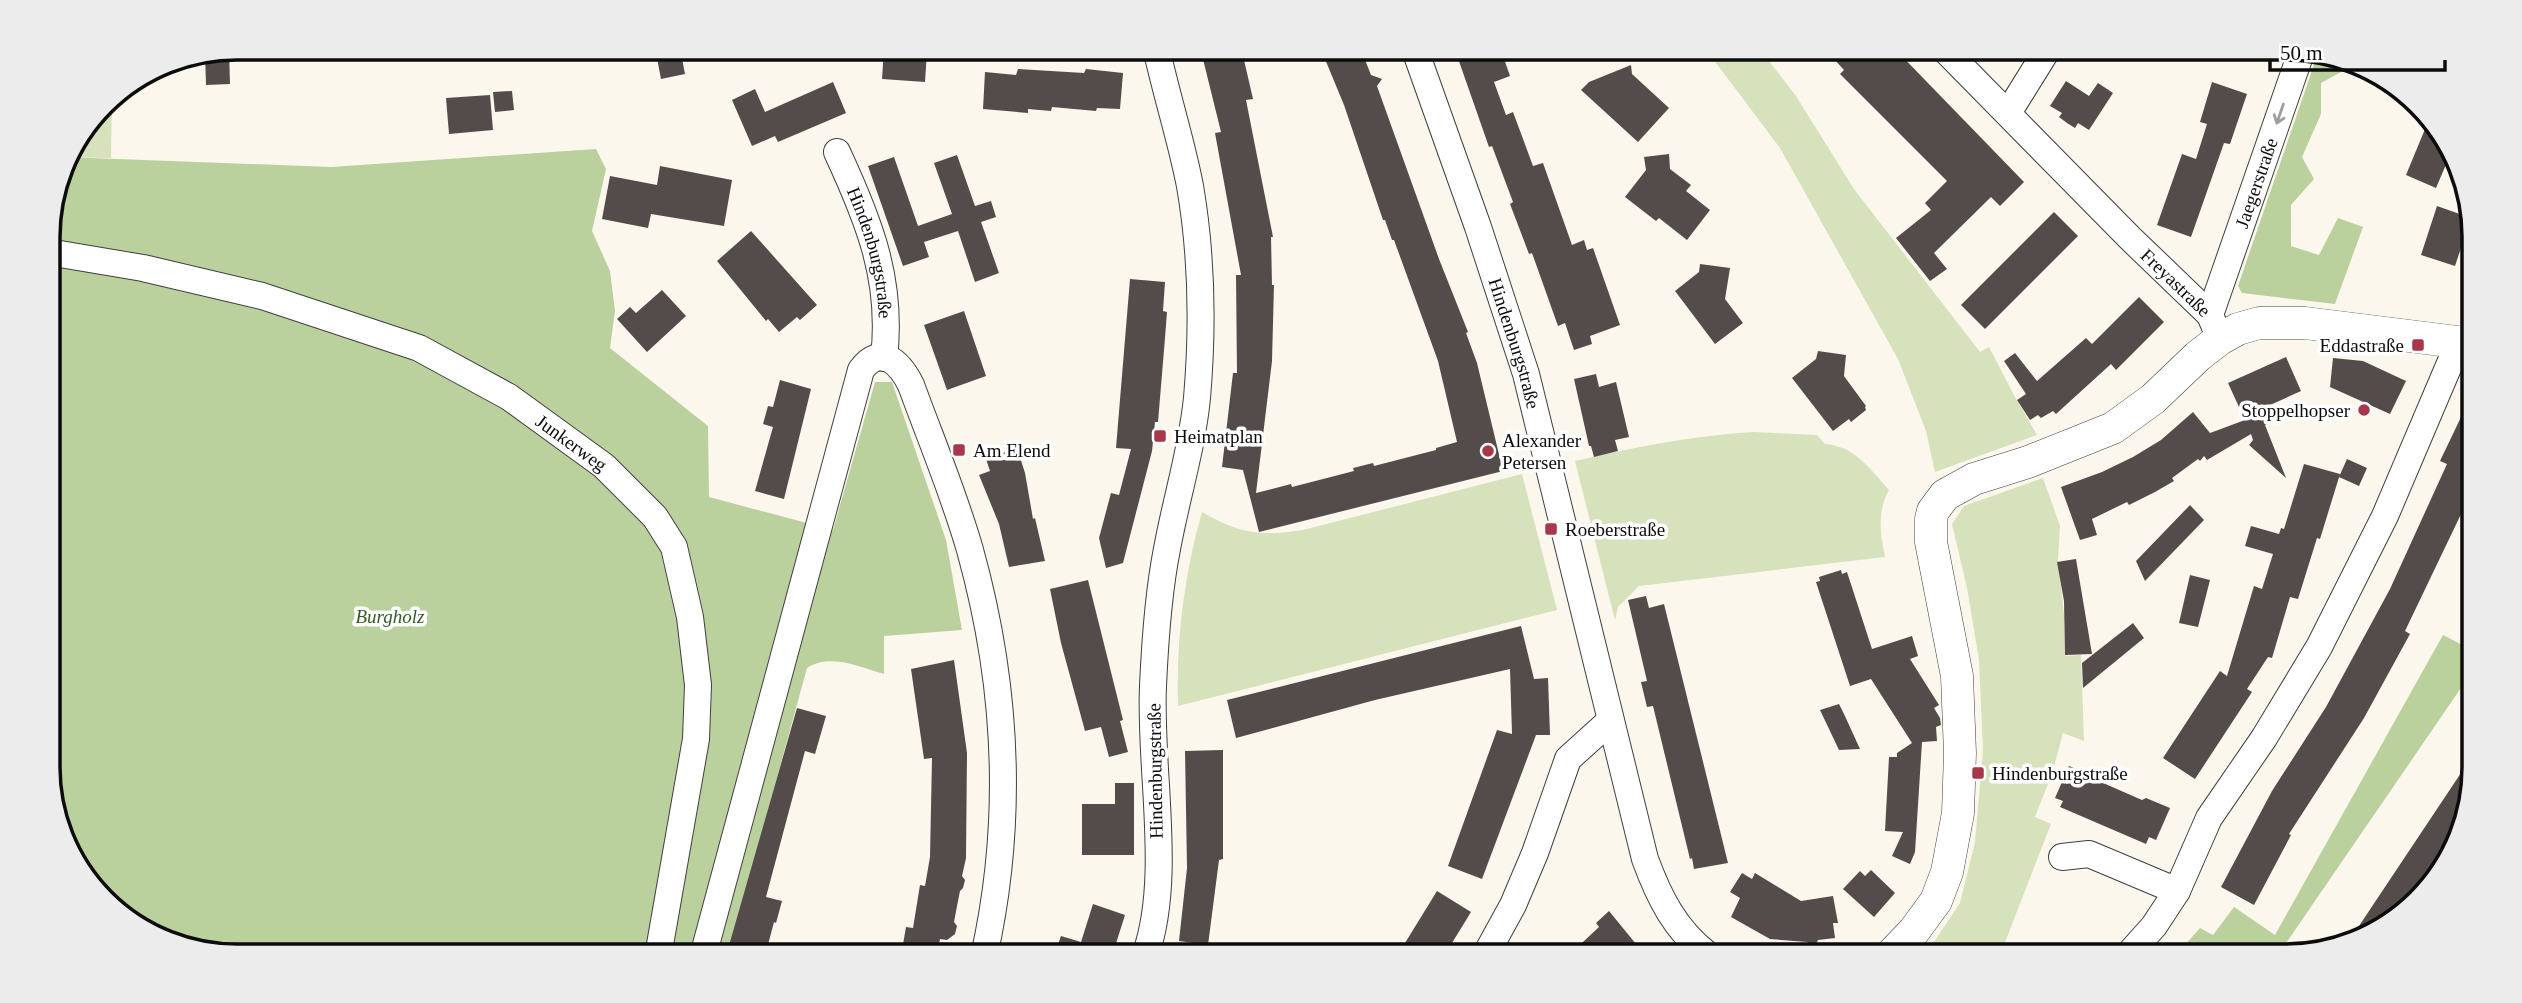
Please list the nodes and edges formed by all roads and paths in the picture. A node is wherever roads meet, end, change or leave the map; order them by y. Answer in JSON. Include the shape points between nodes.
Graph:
{"nodes":[{"id":1,"x":1159,"y":59,"type":"edge"},
{"id":2,"x":1418,"y":59,"type":"edge"},
{"id":3,"x":1954,"y":59,"type":"edge"},
{"id":4,"x":2042,"y":59,"type":"edge"},
{"id":5,"x":2299,"y":60,"type":"edge"},
{"id":6,"x":2008,"y":113,"type":"junction"},
{"id":7,"x":837,"y":152,"type":"dead end"},
{"id":8,"x":60,"y":254,"type":"edge"},
{"id":9,"x":2215,"y":327,"type":"junction"},
{"id":10,"x":2462,"y":343,"type":"edge"},
{"id":11,"x":2462,"y":352,"type":"edge"},
{"id":12,"x":884,"y":358,"type":"junction"},
{"id":13,"x":1610,"y":721,"type":"junction"},
{"id":14,"x":2062,"y":857,"type":"dead end"},
{"id":15,"x":2176,"y":891,"type":"junction"},
{"id":16,"x":1492,"y":943,"type":"edge"},
{"id":17,"x":1694,"y":943,"type":"edge"},
{"id":18,"x":1903,"y":943,"type":"edge"},
{"id":19,"x":2139,"y":943,"type":"edge"},
{"id":20,"x":660,"y":944,"type":"edge"},
{"id":21,"x":707,"y":944,"type":"edge"},
{"id":22,"x":986,"y":944,"type":"edge"},
{"id":23,"x":1147,"y":944,"type":"edge"}],
"edges":[{"from":1,"to":23,"type":"street","name":"Hindenburgstraße","via":[[1190,187],[1201,326],[1189,452],[1160,598],[1153,689],[1157,895]]},
{"from":2,"to":13,"type":"street","name":"Hindenburgstraße","via":[[1516,342]]},
{"from":3,"to":6,"type":"street","name":"Freyastraße"},
{"from":4,"to":6,"type":"street"},
{"from":5,"to":9,"type":"street","name":"Jaegerstraße","one_way":true},
{"from":6,"to":9,"type":"street","name":"Freyastraße"},
{"from":7,"to":12,"type":"street","name":"Hindenburgstraße","via":[[877,249],[886,307]]},
{"from":8,"to":20,"type":"street","name":"Junkerweg","via":[[262,296],[419,348],[509,397],[604,466],[655,517],[674,547],[690,617],[698,685],[696,739]]},
{"from":9,"to":10,"type":"street","name":"Freyastraße","via":[[2238,329],[2280,321]]},
{"from":9,"to":18,"type":"street","via":[[2198,356],[2153,399],[2113,428],[1974,479],[1945,495],[1933,511],[1931,542],[1958,676],[1958,813],[1947,872],[1936,901]]},
{"from":11,"to":15,"type":"street","via":[[2324,636],[2264,738],[2209,818]]},
{"from":12,"to":21,"type":"street","via":[[867,362],[861,370]]},
{"from":12,"to":22,"type":"street","via":[[902,368],[911,385],[970,550],[987,618],[999,701],[1004,788],[999,873]]},
{"from":13,"to":16,"type":"street","via":[[1568,759],[1531,863]]},
{"from":13,"to":17,"type":"street","name":"Hindenburgstraße","via":[[1656,890]]},
{"from":14,"to":15,"type":"street","via":[[2089,854]]},
{"from":15,"to":19,"type":"street"}]}
